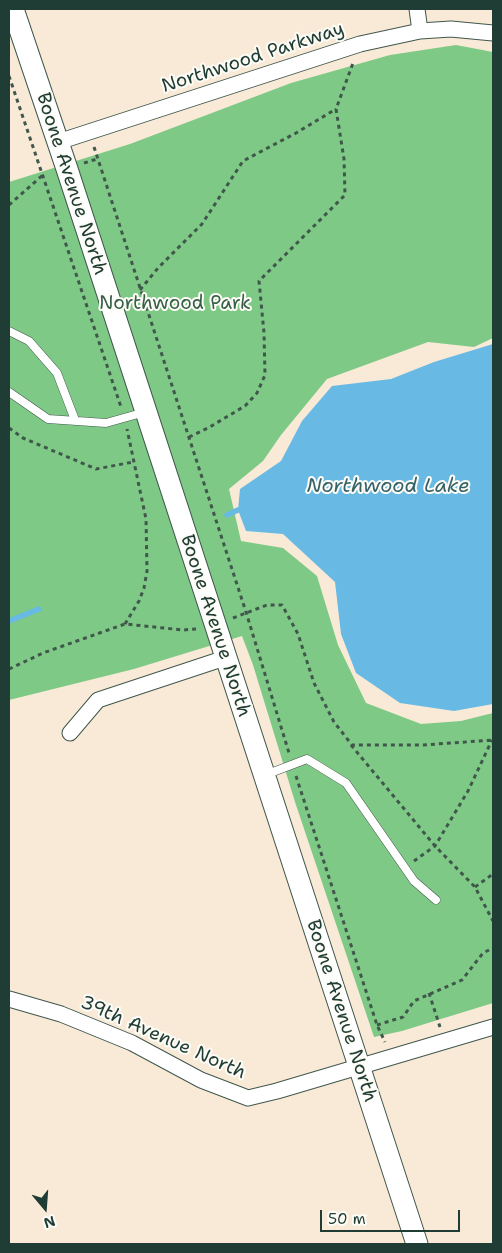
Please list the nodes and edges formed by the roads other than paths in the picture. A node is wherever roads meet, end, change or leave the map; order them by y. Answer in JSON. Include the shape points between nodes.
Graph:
{"nodes":[{"id":1,"x":417,"y":9,"type":"edge"},
{"id":2,"x":12,"y":16,"type":"edge"},
{"id":3,"x":420,"y":31,"type":"junction"},
{"id":4,"x":493,"y":33,"type":"edge"},
{"id":5,"x":58,"y":142,"type":"junction"},
{"id":6,"x":9,"y":331,"type":"edge"},
{"id":7,"x":9,"y":392,"type":"edge"},
{"id":8,"x":145,"y":412,"type":"junction"},
{"id":9,"x":75,"y":420,"type":"junction"},
{"id":10,"x":225,"y":658,"type":"junction"},
{"id":11,"x":70,"y":733,"type":"dead end"},
{"id":12,"x":263,"y":776,"type":"junction"},
{"id":13,"x":436,"y":900,"type":"dead end"},
{"id":14,"x":9,"y":999,"type":"edge"},
{"id":15,"x":493,"y":1027,"type":"edge"},
{"id":16,"x":360,"y":1067,"type":"junction"},
{"id":17,"x":417,"y":1244,"type":"edge"}],
"edges":[{"from":1,"to":3,"type":"street"},
{"from":2,"to":5,"type":"street","name":"Boone Avenue North"},
{"from":3,"to":4,"type":"street","name":"Northwood Parkway","via":[[451,29]]},
{"from":3,"to":5,"type":"street","name":"Northwood Parkway","via":[[360,44]]},
{"from":5,"to":8,"type":"street","name":"Boone Avenue North"},
{"from":6,"to":9,"type":"lane","via":[[29,341],[57,373]]},
{"from":7,"to":9,"type":"lane","via":[[48,419]]},
{"from":8,"to":9,"type":"lane","via":[[106,423]]},
{"from":8,"to":10,"type":"street","name":"Boone Avenue North"},
{"from":10,"to":11,"type":"street","via":[[98,700]]},
{"from":10,"to":12,"type":"street","name":"Boone Avenue North"},
{"from":12,"to":13,"type":"lane","via":[[307,759],[346,783],[414,881]]},
{"from":12,"to":16,"type":"street","name":"Boone Avenue North"},
{"from":14,"to":16,"type":"street","name":"39th Avenue North","via":[[61,1014],[132,1044],[201,1080],[248,1098]]},
{"from":15,"to":16,"type":"street","name":"39th Avenue North"},
{"from":16,"to":17,"type":"street","name":"Boone Avenue North"}]}
